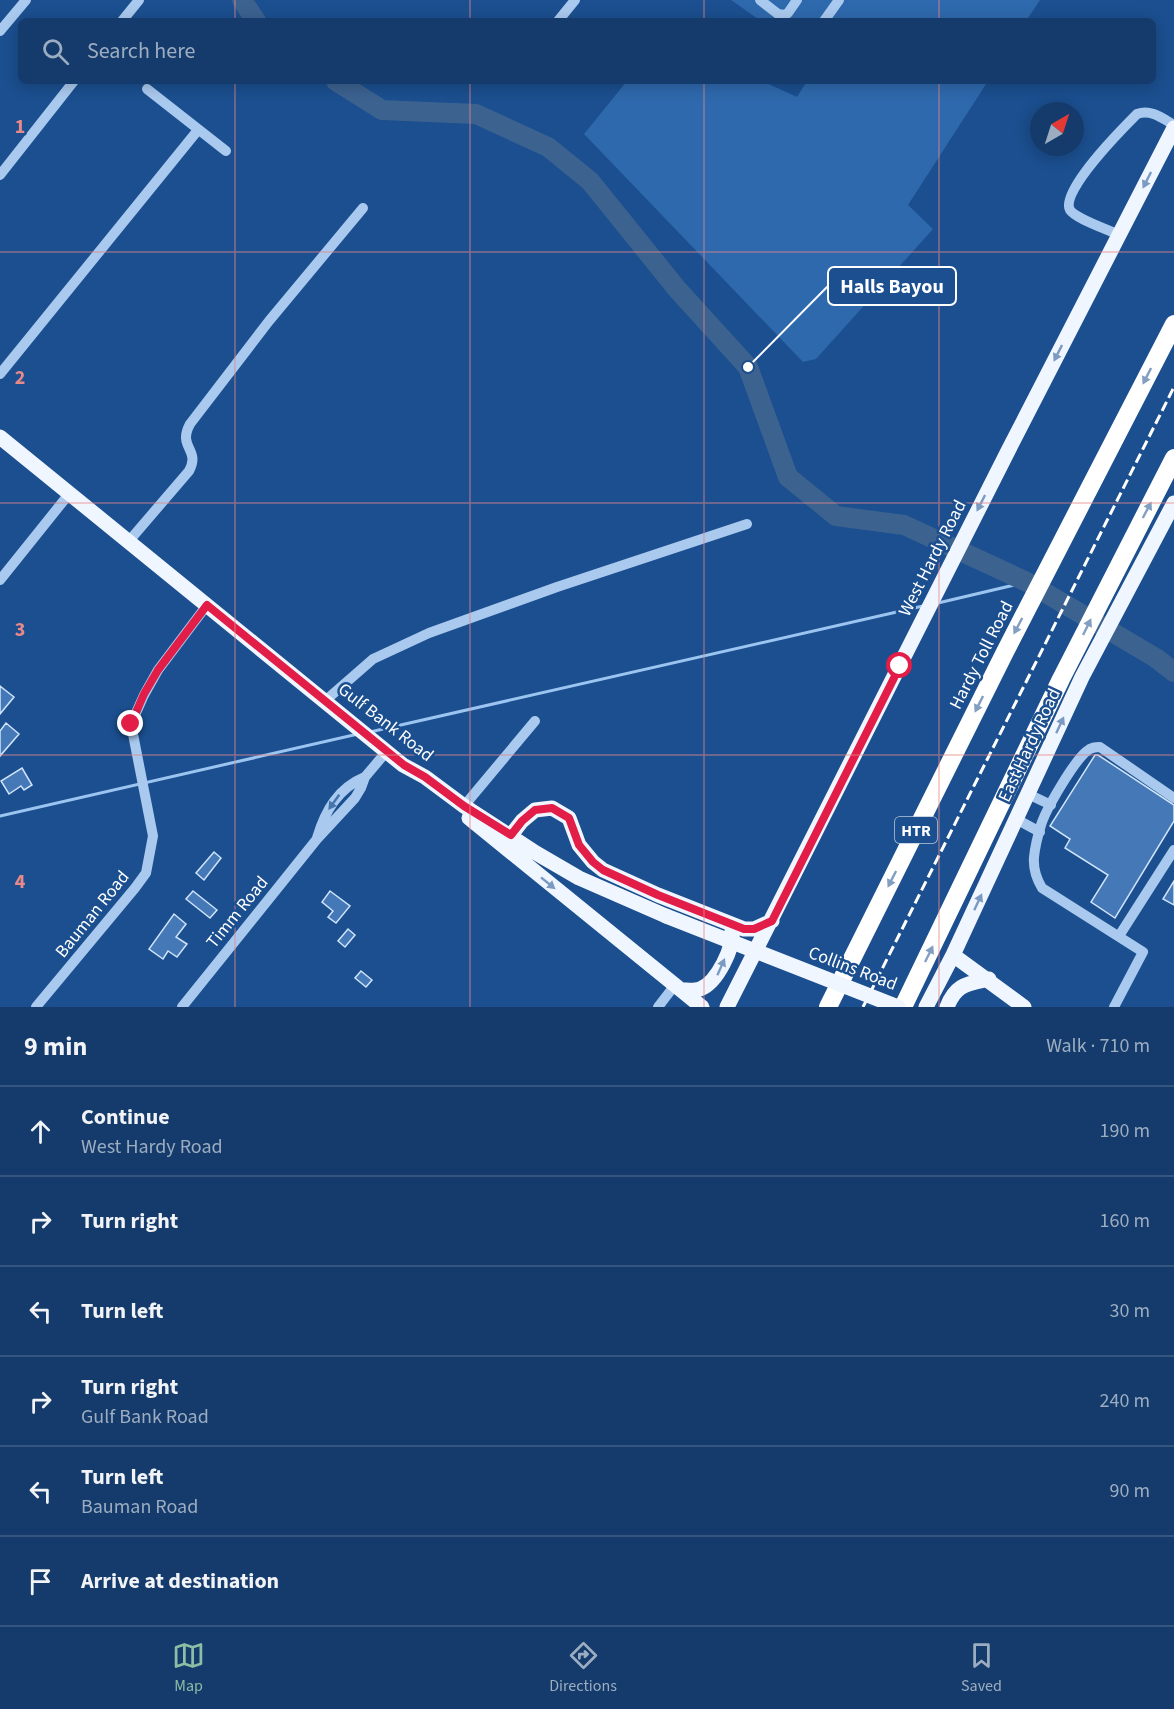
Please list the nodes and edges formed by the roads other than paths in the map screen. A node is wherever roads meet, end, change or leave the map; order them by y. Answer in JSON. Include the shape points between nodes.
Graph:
{"nodes":[{"id":1,"x":26,"y":0,"type":"edge"},
{"id":2,"x":139,"y":0,"type":"edge"},
{"id":3,"x":574,"y":0,"type":"edge"},
{"id":4,"x":760,"y":0,"type":"edge"},
{"id":5,"x":797,"y":0,"type":"edge"},
{"id":6,"x":839,"y":0,"type":"edge"},
{"id":7,"x":124,"y":18,"type":"edge"},
{"id":8,"x":560,"y":18,"type":"edge"},
{"id":9,"x":826,"y":18,"type":"edge"},
{"id":10,"x":0,"y":31,"type":"edge"},
{"id":11,"x":72,"y":84,"type":"edge"},
{"id":12,"x":147,"y":89,"type":"dead end"},
{"id":13,"x":1174,"y":126,"type":"edge"},
{"id":14,"x":198,"y":130,"type":"junction"},
{"id":15,"x":226,"y":151,"type":"dead end"},
{"id":16,"x":0,"y":175,"type":"edge"},
{"id":17,"x":363,"y":208,"type":"dead end"},
{"id":18,"x":1119,"y":235,"type":"junction"},
{"id":19,"x":1174,"y":324,"type":"edge"},
{"id":20,"x":0,"y":374,"type":"edge"},
{"id":21,"x":1,"y":440,"type":"edge"},
{"id":22,"x":1174,"y":459,"type":"edge"},
{"id":23,"x":69,"y":494,"type":"junction"},
{"id":24,"x":1174,"y":502,"type":"edge"},
{"id":25,"x":747,"y":524,"type":"dead end"},
{"id":26,"x":129,"y":541,"type":"junction"},
{"id":27,"x":0,"y":580,"type":"edge"},
{"id":28,"x":207,"y":605,"type":"junction"},
{"id":29,"x":326,"y":700,"type":"junction"},
{"id":30,"x":535,"y":721,"type":"dead end"},
{"id":31,"x":384,"y":748,"type":"junction"},
{"id":32,"x":404,"y":765,"type":"junction"},
{"id":33,"x":1028,"y":794,"type":"junction"},
{"id":34,"x":1174,"y":798,"type":"edge"},
{"id":35,"x":1051,"y":805,"type":"junction"},
{"id":36,"x":464,"y":806,"type":"junction"},
{"id":37,"x":1016,"y":819,"type":"junction"},
{"id":38,"x":1040,"y":832,"type":"junction"},
{"id":39,"x":507,"y":841,"type":"junction"},
{"id":40,"x":1174,"y":850,"type":"edge"},
{"id":41,"x":772,"y":921,"type":"junction"},
{"id":42,"x":726,"y":922,"type":"junction"},
{"id":43,"x":1119,"y":936,"type":"junction"},
{"id":44,"x":953,"y":955,"type":"junction"},
{"id":45,"x":793,"y":965,"type":"joint"},
{"id":46,"x":989,"y":979,"type":"junction"},
{"id":47,"x":678,"y":987,"type":"junction"},
{"id":48,"x":36,"y":1007,"type":"edge"},
{"id":49,"x":182,"y":1007,"type":"edge"},
{"id":50,"x":658,"y":1007,"type":"edge"},
{"id":51,"x":702,"y":1007,"type":"edge"},
{"id":52,"x":727,"y":1007,"type":"edge"},
{"id":53,"x":828,"y":1007,"type":"edge"},
{"id":54,"x":898,"y":1007,"type":"edge"},
{"id":55,"x":903,"y":1007,"type":"edge"},
{"id":56,"x":926,"y":1007,"type":"edge"},
{"id":57,"x":947,"y":1007,"type":"edge"},
{"id":58,"x":1024,"y":1007,"type":"edge"},
{"id":59,"x":1114,"y":1007,"type":"edge"}],
"edges":[{"from":1,"to":10,"type":"street"},
{"from":2,"to":7,"type":"street"},
{"from":3,"to":8,"type":"street"},
{"from":4,"to":5,"type":"street","via":[[784,15]]},
{"from":6,"to":9,"type":"street"},
{"from":11,"to":16,"type":"street"},
{"from":12,"to":14,"type":"street"},
{"from":13,"to":18,"type":"main road","name":"West Hardy Road","one_way":true},
{"from":13,"to":18,"type":"street","via":[[1152,113],[1137,114],[1105,148],[1072,193],[1068,202],[1071,211]]},
{"from":14,"to":15,"type":"street"},
{"from":14,"to":20,"type":"street"},
{"from":17,"to":26,"type":"street","via":[[190,424],[184,434],[194,462]]},
{"from":18,"to":41,"type":"main road","name":"West Hardy Road","one_way":true},
{"from":19,"to":53,"type":"highway","name":"Hardy Toll Road","number":"HTR","one_way":true},
{"from":21,"to":23,"type":"main road","name":"Gulf Bank Road"},
{"from":55,"to":22,"type":"highway","one_way":true,"via":[[1061,679]]},
{"from":23,"to":26,"type":"main road","name":"Gulf Bank Road"},
{"from":23,"to":27,"type":"street"},
{"from":33,"to":24,"type":"main road","name":"East Hardy Road","one_way":true,"via":[[1082,677]]},
{"from":25,"to":29,"type":"street","via":[[429,633],[373,660]]},
{"from":26,"to":28,"type":"main road","name":"Gulf Bank Road"},
{"from":28,"to":29,"type":"main road","name":"Gulf Bank Road"},
{"from":28,"to":48,"type":"street","name":"Bauman Road","via":[[158,670],[131,724],[153,836],[146,873]]},
{"from":29,"to":31,"type":"main road","name":"Gulf Bank Road"},
{"from":30,"to":36,"type":"street"},
{"from":31,"to":32,"type":"main road","name":"Gulf Bank Road"},
{"from":31,"to":49,"type":"street","name":"Timm Road","via":[[365,777],[345,788],[331,805],[317,839]]},
{"from":32,"to":36,"type":"main road","name":"Gulf Bank Road"},
{"from":32,"to":39,"type":"main road"},
{"from":33,"to":35,"type":"street"},
{"from":33,"to":37,"type":"main road","name":"East Hardy Road"},
{"from":34,"to":35,"type":"street","via":[[1100,747],[1094,747],[1079,759]]},
{"from":35,"to":38,"type":"street"},
{"from":36,"to":39,"type":"main road","name":"Gulf Bank Road"},
{"from":37,"to":38,"type":"street"},
{"from":44,"to":37,"type":"main road","name":"East Hardy Road","one_way":true},
{"from":38,"to":43,"type":"street","via":[[1034,867],[1042,888]]},
{"from":39,"to":42,"type":"main road","via":[[535,810],[552,808],[569,818],[579,845],[603,870]]},
{"from":39,"to":45,"type":"main road","name":"Gulf Bank Road","bridge":true,"via":[[621,898]]},
{"from":39,"to":47,"type":"main road","one_way":true},
{"from":40,"to":43,"type":"street"},
{"from":41,"to":42,"type":"main road","via":[[754,929]]},
{"from":41,"to":52,"type":"main road","name":"West Hardy Road"},
{"from":47,"to":42,"type":"main road","one_way":true,"via":[[701,989],[716,978],[733,940],[733,931]]},
{"from":43,"to":59,"type":"street","via":[[1143,952]]},
{"from":44,"to":46,"type":"main road"},
{"from":44,"to":56,"type":"main road","name":"East Hardy Road"},
{"from":45,"to":54,"type":"main road","name":"Collins Road","bridge":true},
{"from":46,"to":57,"type":"main road","via":[[964,984],[952,994]]},
{"from":46,"to":58,"type":"main road"},
{"from":47,"to":50,"type":"street"},
{"from":47,"to":51,"type":"main road"}]}
